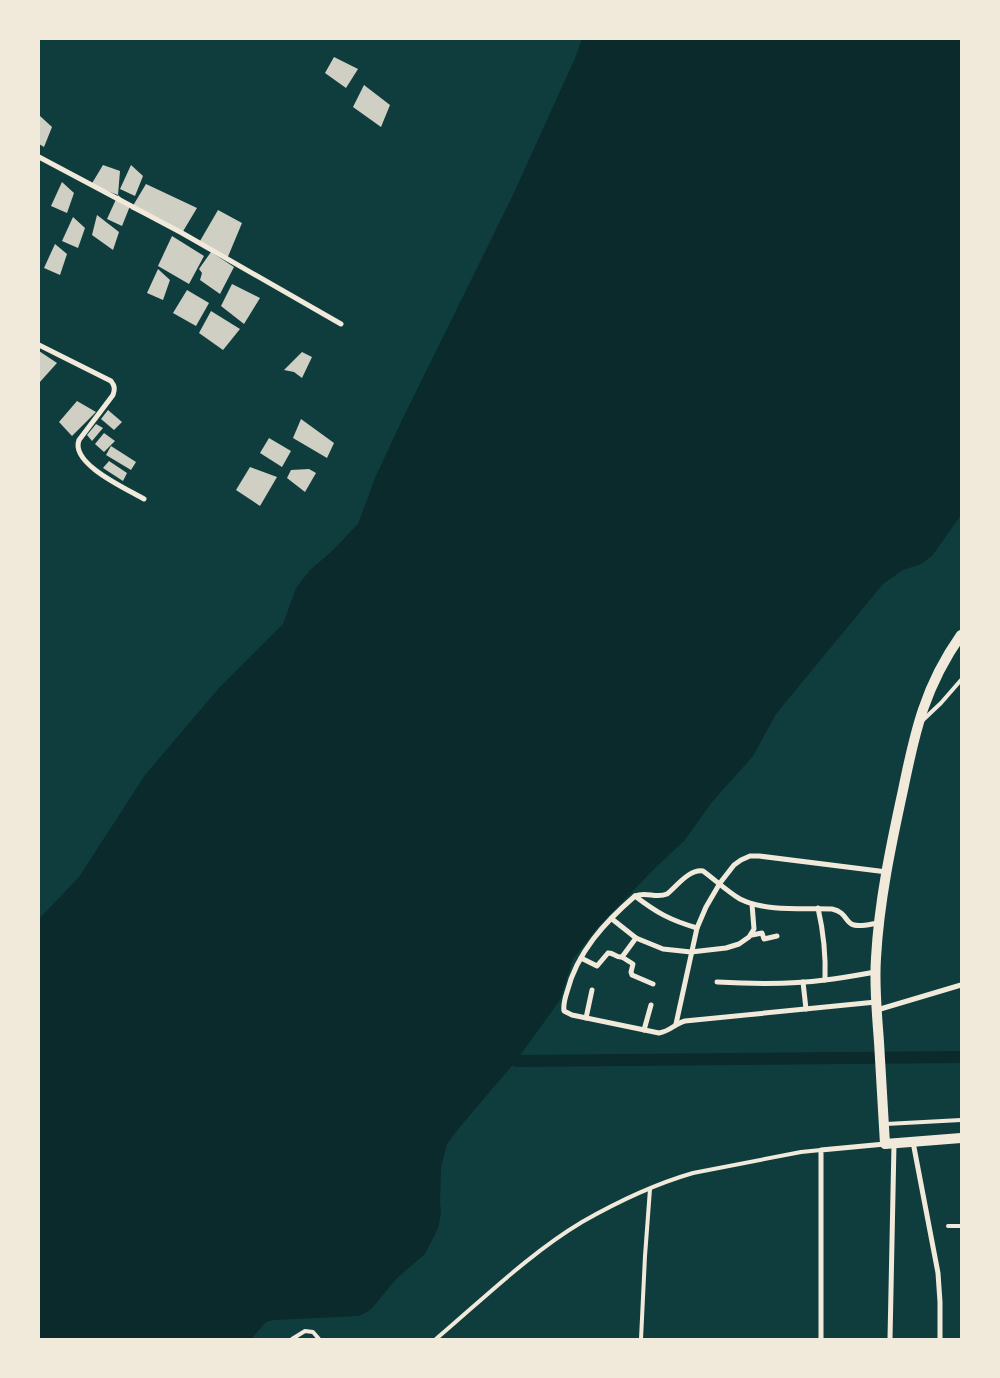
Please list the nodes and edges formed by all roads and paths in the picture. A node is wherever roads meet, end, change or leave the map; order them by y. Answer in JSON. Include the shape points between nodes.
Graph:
{"nodes":[{"id":1,"x":39,"y":157,"type":"edge"},
{"id":2,"x":342,"y":324,"type":"dead end"},
{"id":3,"x":39,"y":345,"type":"edge"},
{"id":4,"x":144,"y":499,"type":"dead end"},
{"id":5,"x":961,"y":636,"type":"edge"},
{"id":6,"x":961,"y":680,"type":"edge"},
{"id":7,"x":917,"y":725,"type":"junction"},
{"id":8,"x":887,"y":872,"type":"junction"},
{"id":9,"x":720,"y":883,"type":"junction"},
{"id":10,"x":635,"y":896,"type":"junction"},
{"id":11,"x":752,"y":904,"type":"junction"},
{"id":12,"x":818,"y":908,"type":"junction"},
{"id":13,"x":612,"y":919,"type":"junction"},
{"id":14,"x":878,"y":923,"type":"junction"},
{"id":15,"x":697,"y":928,"type":"junction"},
{"id":16,"x":752,"y":935,"type":"junction"},
{"id":17,"x":777,"y":936,"type":"dead end"},
{"id":18,"x":636,"y":938,"type":"junction"},
{"id":19,"x":691,"y":952,"type":"junction"},
{"id":20,"x":581,"y":958,"type":"junction"},
{"id":21,"x":622,"y":958,"type":"junction"},
{"id":22,"x":876,"y":972,"type":"junction"},
{"id":23,"x":825,"y":980,"type":"junction"},
{"id":24,"x":717,"y":982,"type":"dead end"},
{"id":25,"x":804,"y":982,"type":"junction"},
{"id":26,"x":653,"y":984,"type":"dead end"},
{"id":27,"x":961,"y":985,"type":"edge"},
{"id":28,"x":592,"y":990,"type":"dead end"},
{"id":29,"x":651,"y":1006,"type":"dead end"},
{"id":30,"x":876,"y":1006,"type":"junction"},
{"id":31,"x":806,"y":1009,"type":"junction"},
{"id":32,"x":586,"y":1018,"type":"junction"},
{"id":33,"x":676,"y":1024,"type":"junction"},
{"id":34,"x":644,"y":1030,"type":"junction"},
{"id":35,"x":961,"y":1120,"type":"edge"},
{"id":36,"x":884,"y":1124,"type":"junction"},
{"id":37,"x":961,"y":1138,"type":"edge"},
{"id":38,"x":912,"y":1141,"type":"junction"},
{"id":39,"x":889,"y":1144,"type":"junction"},
{"id":40,"x":821,"y":1150,"type":"junction"},
{"id":41,"x":650,"y":1189,"type":"junction"},
{"id":42,"x":948,"y":1226,"type":"dead end"},
{"id":43,"x":961,"y":1226,"type":"edge"},
{"id":44,"x":292,"y":1339,"type":"edge"},
{"id":45,"x":318,"y":1339,"type":"edge"},
{"id":46,"x":436,"y":1339,"type":"edge"},
{"id":47,"x":641,"y":1339,"type":"edge"},
{"id":48,"x":821,"y":1339,"type":"edge"},
{"id":49,"x":890,"y":1339,"type":"edge"},
{"id":50,"x":940,"y":1339,"type":"edge"}],
"edges":[{"from":1,"to":2,"type":"street","via":[[184,234]]},
{"from":3,"to":4,"type":"street","via":[[111,381],[115,390],[113,395],[77,445],[82,457],[104,477]]},
{"from":5,"to":7,"type":"main road","via":[[937,674]]},
{"from":6,"to":7,"type":"lane"},
{"from":7,"to":8,"type":"main road"},
{"from":8,"to":9,"type":"street","via":[[750,856],[734,865]]},
{"from":8,"to":14,"type":"main road"},
{"from":9,"to":10,"type":"street","via":[[703,871],[694,872],[663,896]]},
{"from":9,"to":11,"type":"street","via":[[738,898]]},
{"from":9,"to":15,"type":"street"},
{"from":10,"to":13,"type":"street"},
{"from":10,"to":15,"type":"street","via":[[654,911]]},
{"from":11,"to":12,"type":"street"},
{"from":11,"to":16,"type":"street"},
{"from":12,"to":14,"type":"street","via":[[838,910],[854,925]]},
{"from":12,"to":23,"type":"street","via":[[824,932]]},
{"from":13,"to":18,"type":"street"},
{"from":13,"to":20,"type":"street","via":[[596,935]]},
{"from":14,"to":22,"type":"main road"},
{"from":15,"to":19,"type":"street"},
{"from":16,"to":17,"type":"street","via":[[762,933],[764,938]]},
{"from":16,"to":19,"type":"street","via":[[733,946]]},
{"from":18,"to":19,"type":"street","via":[[663,949]]},
{"from":18,"to":21,"type":"street"},
{"from":19,"to":33,"type":"street"},
{"from":20,"to":21,"type":"street","via":[[597,966],[608,953]]},
{"from":20,"to":32,"type":"street","via":[[568,986],[564,1011]]},
{"from":21,"to":26,"type":"street","via":[[632,964],[632,975]]},
{"from":22,"to":23,"type":"street"},
{"from":22,"to":30,"type":"main road"},
{"from":23,"to":25,"type":"street"},
{"from":24,"to":25,"type":"street"},
{"from":25,"to":31,"type":"street"},
{"from":27,"to":30,"type":"street"},
{"from":28,"to":32,"type":"street"},
{"from":29,"to":34,"type":"street"},
{"from":30,"to":31,"type":"street"},
{"from":30,"to":36,"type":"main road"},
{"from":31,"to":33,"type":"street"},
{"from":32,"to":34,"type":"street"},
{"from":33,"to":34,"type":"street","via":[[667,1032]]},
{"from":35,"to":36,"type":"lane"},
{"from":36,"to":39,"type":"main road"},
{"from":37,"to":38,"type":"main road"},
{"from":38,"to":39,"type":"main road"},
{"from":38,"to":50,"type":"street","via":[[938,1273]]},
{"from":39,"to":40,"type":"street"},
{"from":39,"to":49,"type":"street"},
{"from":40,"to":41,"type":"lane","via":[[693,1173]]},
{"from":40,"to":48,"type":"street"},
{"from":41,"to":46,"type":"lane","via":[[581,1223],[551,1244]]},
{"from":41,"to":47,"type":"lane"},
{"from":42,"to":43,"type":"lane"},
{"from":44,"to":45,"type":"lane","via":[[305,1331],[312,1332]]}]}
